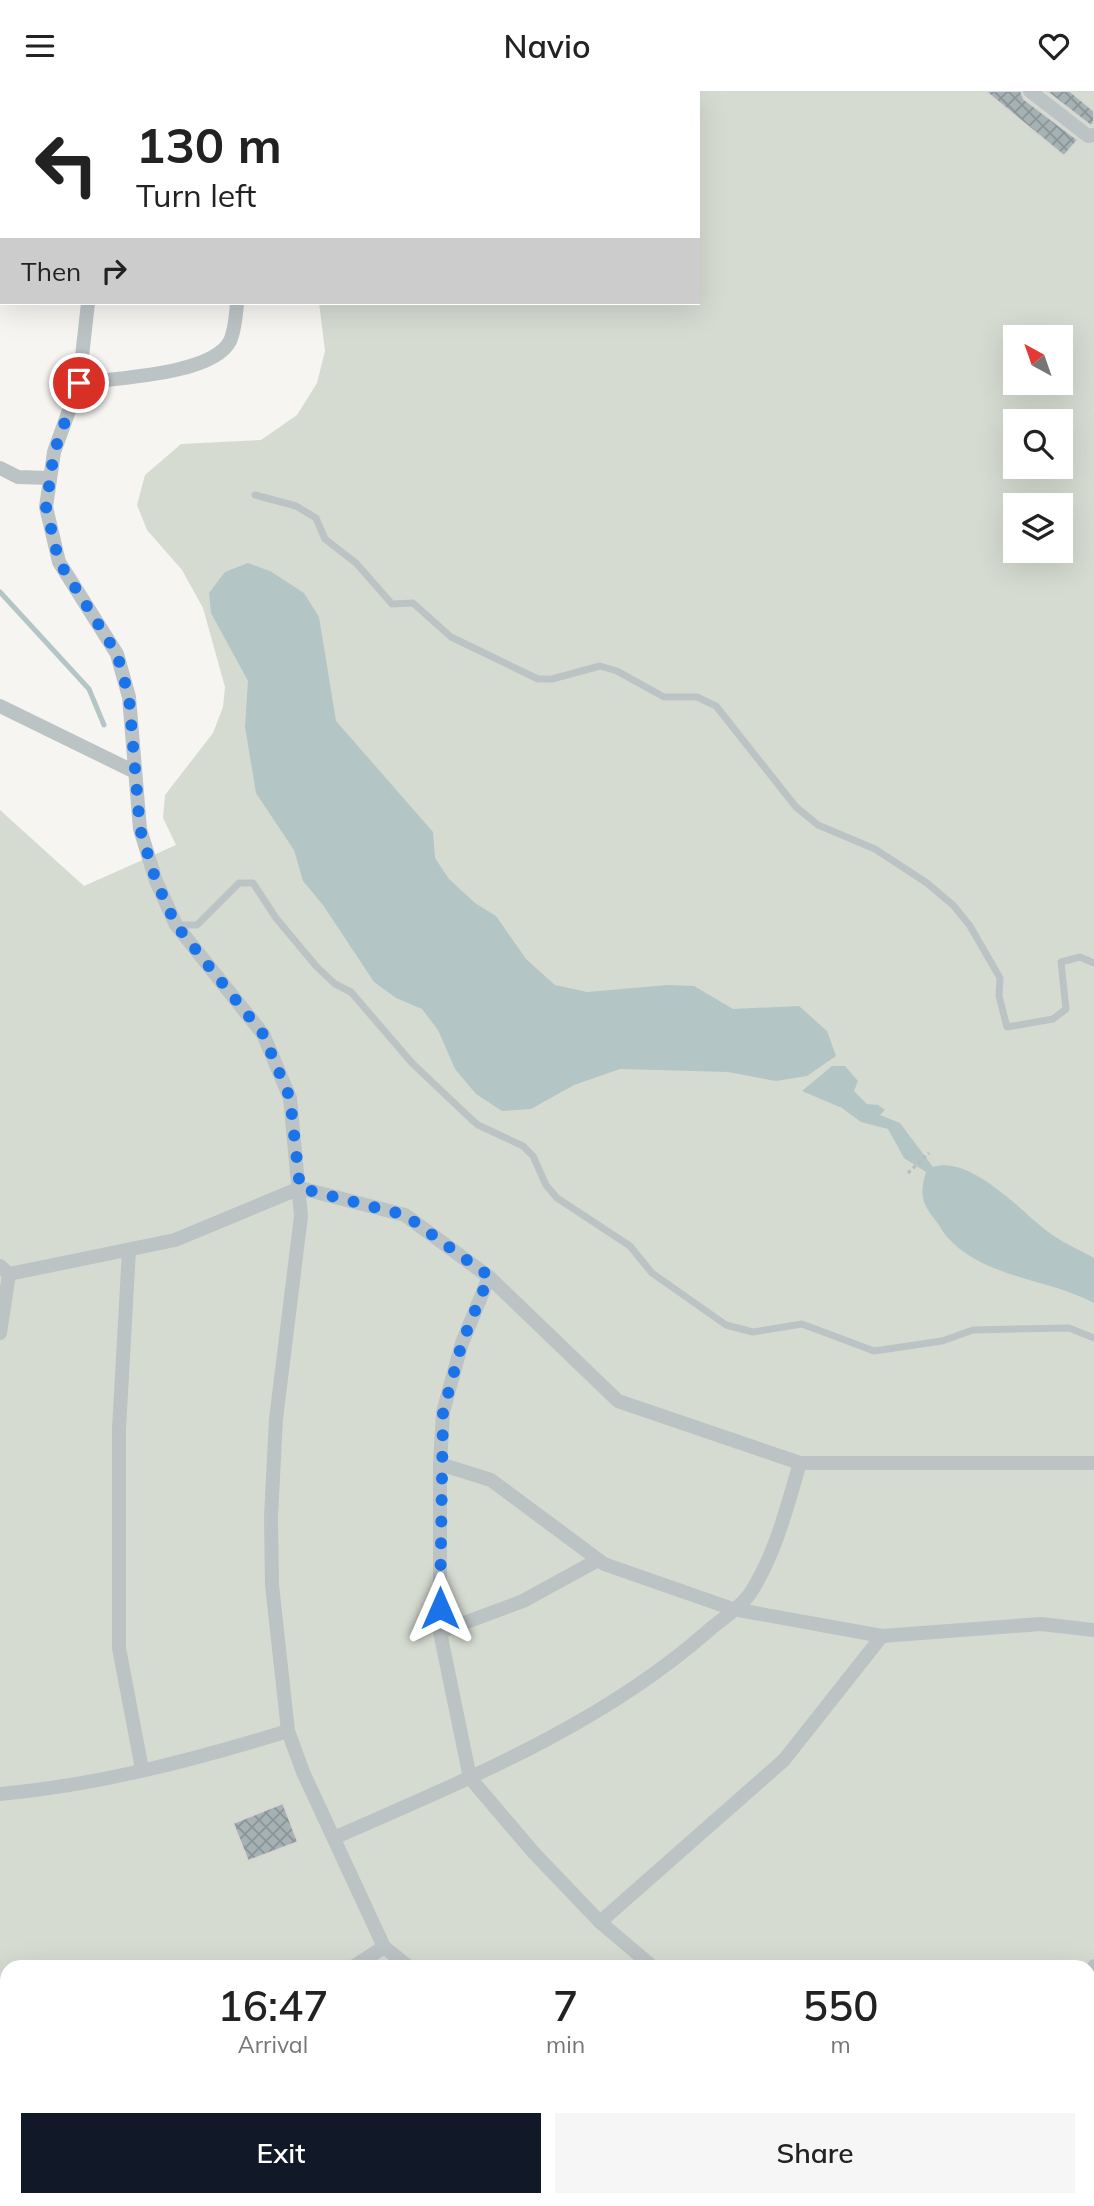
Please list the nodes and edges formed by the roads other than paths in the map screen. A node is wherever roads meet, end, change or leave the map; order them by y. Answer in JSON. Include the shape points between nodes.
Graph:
{"nodes":[{"id":1,"x":1030,"y":91,"type":"edge"},
{"id":2,"x":1094,"y":135,"type":"edge"},
{"id":3,"x":88,"y":305,"type":"edge"},
{"id":4,"x":237,"y":305,"type":"edge"},
{"id":5,"x":79,"y":383,"type":"junction"},
{"id":6,"x":0,"y":468,"type":"edge"},
{"id":7,"x":50,"y":478,"type":"junction"},
{"id":8,"x":255,"y":495,"type":"dead end"},
{"id":9,"x":0,"y":706,"type":"edge"},
{"id":10,"x":135,"y":772,"type":"junction"},
{"id":11,"x":176,"y":925,"type":"junction"},
{"id":12,"x":1094,"y":964,"type":"edge"},
{"id":13,"x":300,"y":1188,"type":"junction"},
{"id":14,"x":129,"y":1249,"type":"junction"},
{"id":15,"x":5,"y":1270,"type":"edge"},
{"id":16,"x":489,"y":1276,"type":"junction"},
{"id":17,"x":0,"y":1333,"type":"edge"},
{"id":18,"x":1094,"y":1338,"type":"edge"},
{"id":19,"x":800,"y":1463,"type":"junction"},
{"id":20,"x":1094,"y":1463,"type":"edge"},
{"id":21,"x":440,"y":1464,"type":"junction"},
{"id":22,"x":598,"y":1560,"type":"junction"},
{"id":23,"x":733,"y":1609,"type":"junction"},
{"id":24,"x":1094,"y":1630,"type":"edge"},
{"id":25,"x":440,"y":1632,"type":"junction"},
{"id":26,"x":882,"y":1636,"type":"junction"},
{"id":27,"x":288,"y":1731,"type":"junction"},
{"id":28,"x":142,"y":1769,"type":"junction"},
{"id":29,"x":470,"y":1778,"type":"junction"},
{"id":30,"x":0,"y":1794,"type":"edge"},
{"id":31,"x":336,"y":1837,"type":"junction"},
{"id":32,"x":600,"y":1922,"type":"junction"},
{"id":33,"x":384,"y":1947,"type":"junction"},
{"id":34,"x":364,"y":1960,"type":"edge"},
{"id":35,"x":400,"y":1960,"type":"edge"},
{"id":36,"x":645,"y":1960,"type":"edge"}],
"edges":[{"from":1,"to":2,"type":"street","via":[[1088,136]]},
{"from":3,"to":5,"type":"street"},
{"from":4,"to":5,"type":"street","via":[[229,342],[212,358],[178,370]]},
{"from":5,"to":7,"type":"street","via":[[54,452]]},
{"from":6,"to":7,"type":"street","via":[[18,477]]},
{"from":7,"to":10,"type":"street","via":[[46,507],[59,562],[117,654],[129,697]]},
{"from":8,"to":12,"type":"lane","via":[[296,506],[316,518],[325,539],[356,563],[392,604],[413,603],[451,637],[538,679],[600,666],[664,697],[698,697],[716,706],[796,807],[818,825],[875,849],[954,906],[1000,978],[999,996],[1007,1027],[1053,1019],[1066,1009],[1061,962],[1080,957]]},
{"from":9,"to":10,"type":"street"},
{"from":10,"to":11,"type":"street","via":[[140,829]]},
{"from":11,"to":13,"type":"street","via":[[263,1034],[290,1098]]},
{"from":11,"to":18,"type":"lane","via":[[197,925],[239,883],[253,883],[316,966],[351,992],[393,1043],[470,1118],[523,1146],[557,1198],[630,1246],[652,1273],[726,1325],[752,1332],[802,1324],[874,1351],[943,1341],[973,1330],[1069,1328]]},
{"from":13,"to":14,"type":"street","via":[[175,1240]]},
{"from":13,"to":16,"type":"street","via":[[405,1215]]},
{"from":13,"to":27,"type":"street","via":[[301,1216],[276,1419],[271,1517],[272,1585]]},
{"from":14,"to":15,"type":"street"},
{"from":14,"to":28,"type":"street","via":[[118,1429],[119,1648]]},
{"from":15,"to":17,"type":"street"},
{"from":16,"to":19,"type":"street","via":[[618,1401]]},
{"from":16,"to":21,"type":"street","via":[[462,1343],[443,1412]]},
{"from":19,"to":20,"type":"street"},
{"from":19,"to":23,"type":"street","via":[[775,1545],[750,1594]]},
{"from":21,"to":22,"type":"street","via":[[491,1480]]},
{"from":21,"to":25,"type":"street"},
{"from":22,"to":23,"type":"street"},
{"from":22,"to":25,"type":"street","via":[[523,1601]]},
{"from":23,"to":26,"type":"street"},
{"from":23,"to":29,"type":"street","via":[[620,1699]]},
{"from":24,"to":26,"type":"street","via":[[1041,1624]]},
{"from":25,"to":29,"type":"street"},
{"from":26,"to":32,"type":"street","via":[[785,1760]]},
{"from":27,"to":28,"type":"street"},
{"from":27,"to":31,"type":"street"},
{"from":28,"to":30,"type":"street","via":[[68,1788]]},
{"from":29,"to":31,"type":"street"},
{"from":29,"to":32,"type":"street"},
{"from":31,"to":33,"type":"street"},
{"from":32,"to":36,"type":"street"},
{"from":33,"to":34,"type":"street"},
{"from":33,"to":35,"type":"street"}]}
